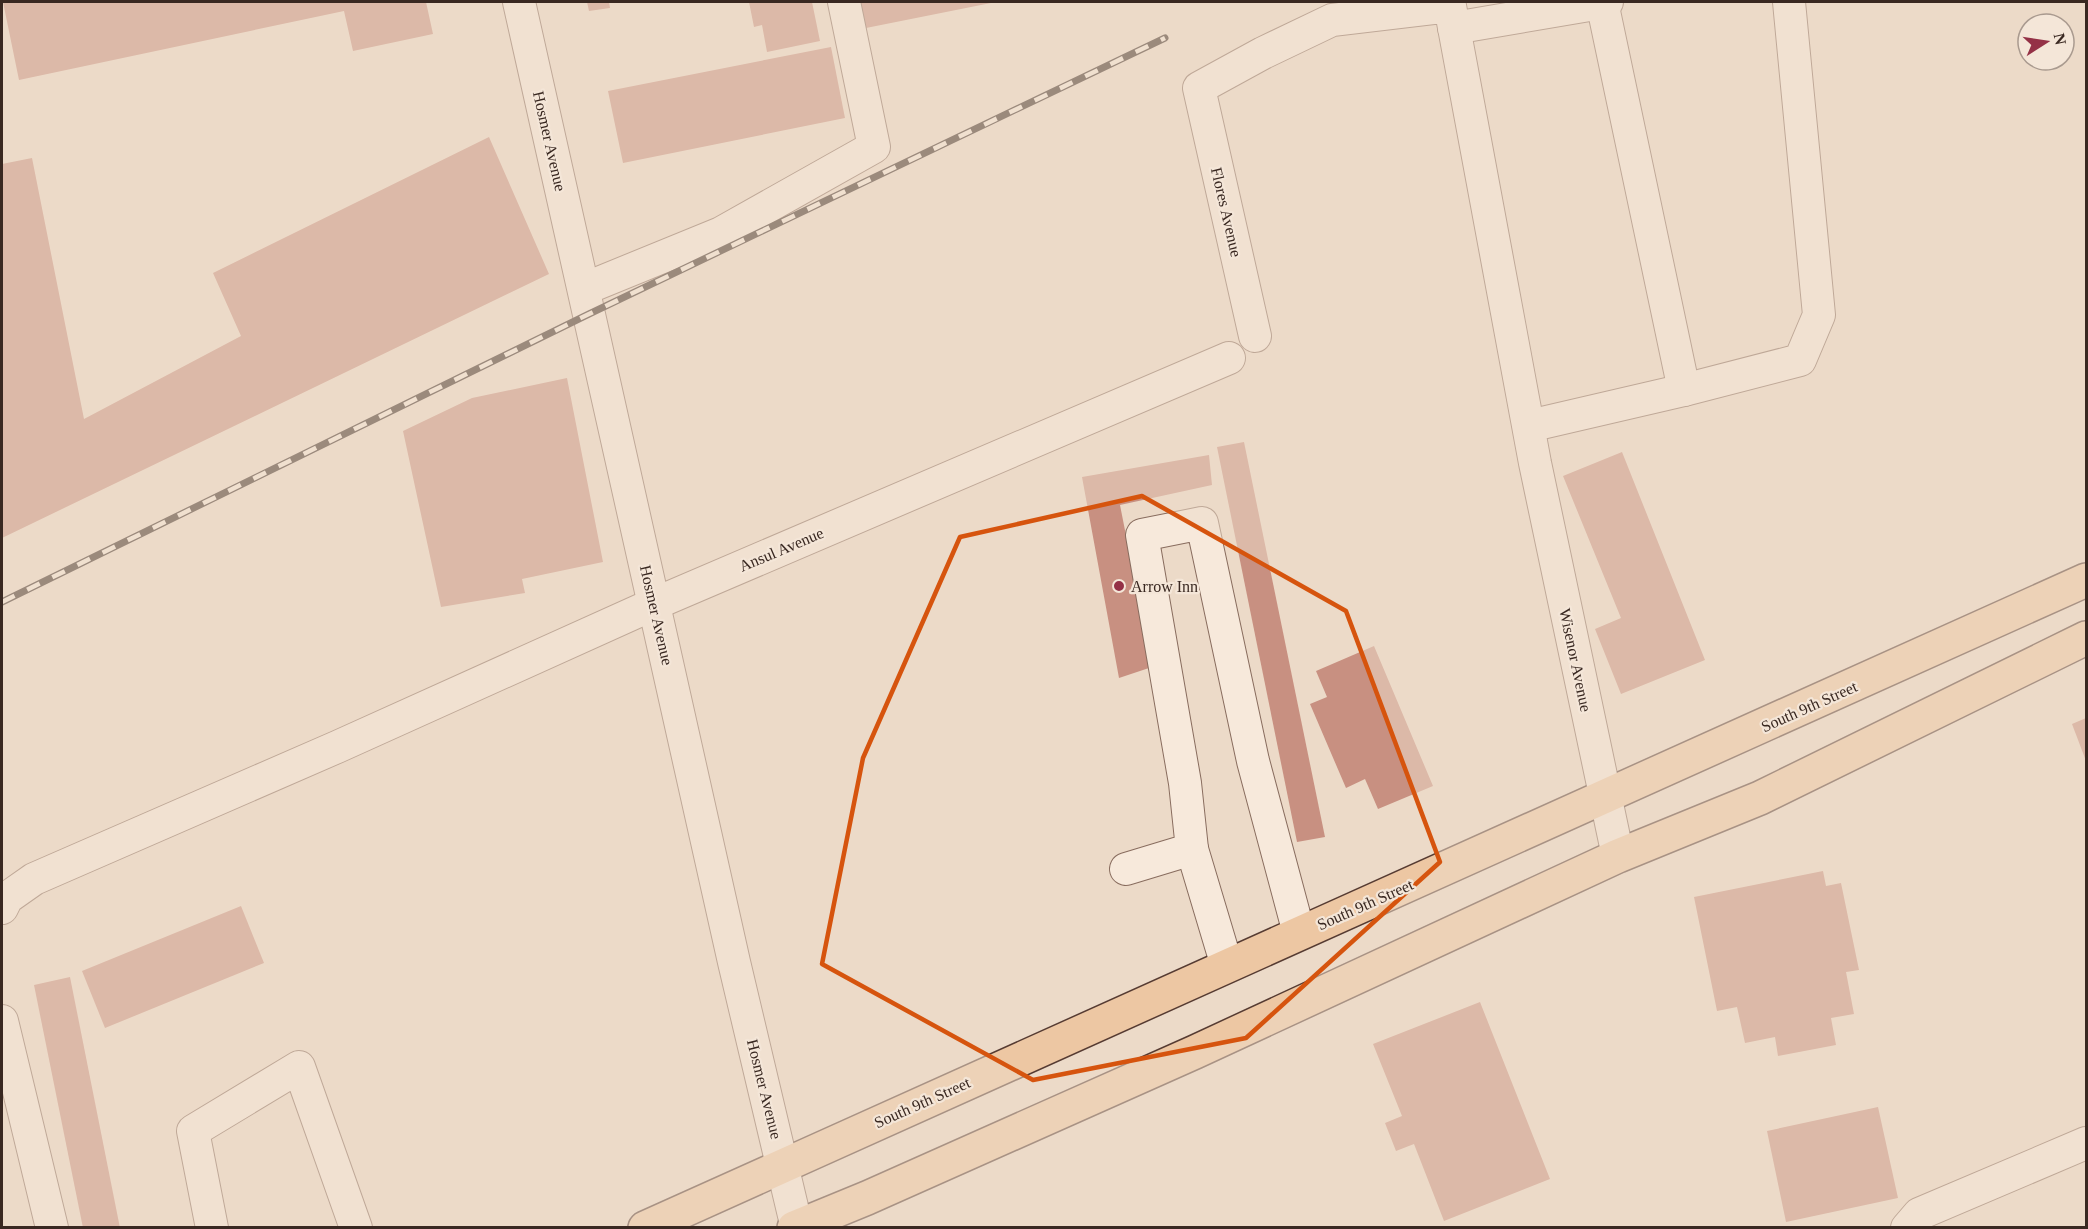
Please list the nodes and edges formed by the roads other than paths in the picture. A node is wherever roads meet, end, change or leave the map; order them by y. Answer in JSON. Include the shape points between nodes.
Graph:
{"nodes":[{"id":1,"x":519,"y":2,"type":"edge"},
{"id":2,"x":844,"y":2,"type":"edge"},
{"id":3,"x":1605,"y":2,"type":"edge"},
{"id":4,"x":1789,"y":2,"type":"edge"},
{"id":5,"x":1454,"y":28,"type":"junction"},
{"id":6,"x":1199,"y":88,"type":"joint"},
{"id":7,"x":584,"y":289,"type":"junction"},
{"id":8,"x":1255,"y":336,"type":"dead end"},
{"id":9,"x":1229,"y":358,"type":"dead end"},
{"id":10,"x":1684,"y":390,"type":"junction"},
{"id":11,"x":1529,"y":426,"type":"junction"},
{"id":12,"x":2086,"y":580,"type":"edge"},
{"id":13,"x":654,"y":604,"type":"junction"},
{"id":14,"x":2086,"y":638,"type":"edge"},
{"id":15,"x":1604,"y":797,"type":"junction"},
{"id":16,"x":1191,"y":849,"type":"junction"},
{"id":17,"x":1618,"y":856,"type":"junction"},
{"id":18,"x":1126,"y":869,"type":"dead end"},
{"id":19,"x":3,"y":900,"type":"edge"},
{"id":20,"x":1299,"y":933,"type":"junction"},
{"id":21,"x":1227,"y":966,"type":"junction"},
{"id":22,"x":2,"y":1021,"type":"edge"},
{"id":23,"x":2086,"y":1143,"type":"edge"},
{"id":24,"x":783,"y":1164,"type":"junction"},
{"id":25,"x":52,"y":1227,"type":"edge"},
{"id":26,"x":213,"y":1227,"type":"edge"},
{"id":27,"x":356,"y":1227,"type":"edge"},
{"id":28,"x":645,"y":1227,"type":"edge"},
{"id":29,"x":796,"y":1227,"type":"edge"},
{"id":30,"x":1907,"y":1227,"type":"edge"}],
"edges":[{"from":1,"to":7,"type":"street","name":"Hosmer Avenue"},
{"from":2,"to":7,"type":"street","via":[[874,147],[721,233]]},
{"from":3,"to":5,"type":"street"},
{"from":3,"to":10,"type":"street"},
{"from":4,"to":10,"type":"street","via":[[1819,315],[1800,360]]},
{"from":5,"to":6,"type":"street","name":"Wisenor Avenue","via":[[1449,6],[1332,20]]},
{"from":5,"to":11,"type":"street","name":"Wisenor Avenue"},
{"from":6,"to":8,"type":"street","name":"Flores Avenue"},
{"from":7,"to":13,"type":"street","name":"Hosmer Avenue"},
{"from":9,"to":13,"type":"street","name":"Ansul Avenue"},
{"from":10,"to":11,"type":"street"},
{"from":11,"to":15,"type":"street","name":"Wisenor Avenue"},
{"from":12,"to":15,"type":"main road","name":"South 9th Street"},
{"from":13,"to":19,"type":"street","name":"Ansul Avenue","via":[[34,879]]},
{"from":13,"to":24,"type":"street","name":"Hosmer Avenue"},
{"from":14,"to":17,"type":"main road","via":[[1760,798]]},
{"from":15,"to":17,"type":"street","name":"Wisenor Avenue"},
{"from":15,"to":20,"type":"main road","name":"South 9th Street"},
{"from":16,"to":18,"type":"street"},
{"from":16,"to":20,"type":"street","via":[[1185,783],[1142,535],[1202,523],[1252,761]]},
{"from":16,"to":21,"type":"street"},
{"from":17,"to":29,"type":"main road","via":[[1195,1052]]},
{"from":20,"to":21,"type":"main road","name":"South 9th Street"},
{"from":21,"to":24,"type":"main road","name":"South 9th Street"},
{"from":22,"to":25,"type":"street"},
{"from":23,"to":30,"type":"street","via":[[1919,1214]]},
{"from":24,"to":28,"type":"main road","name":"South 9th Street"},
{"from":24,"to":29,"type":"street","name":"Hosmer Avenue"},
{"from":26,"to":27,"type":"street","via":[[194,1131],[299,1067]]}]}
